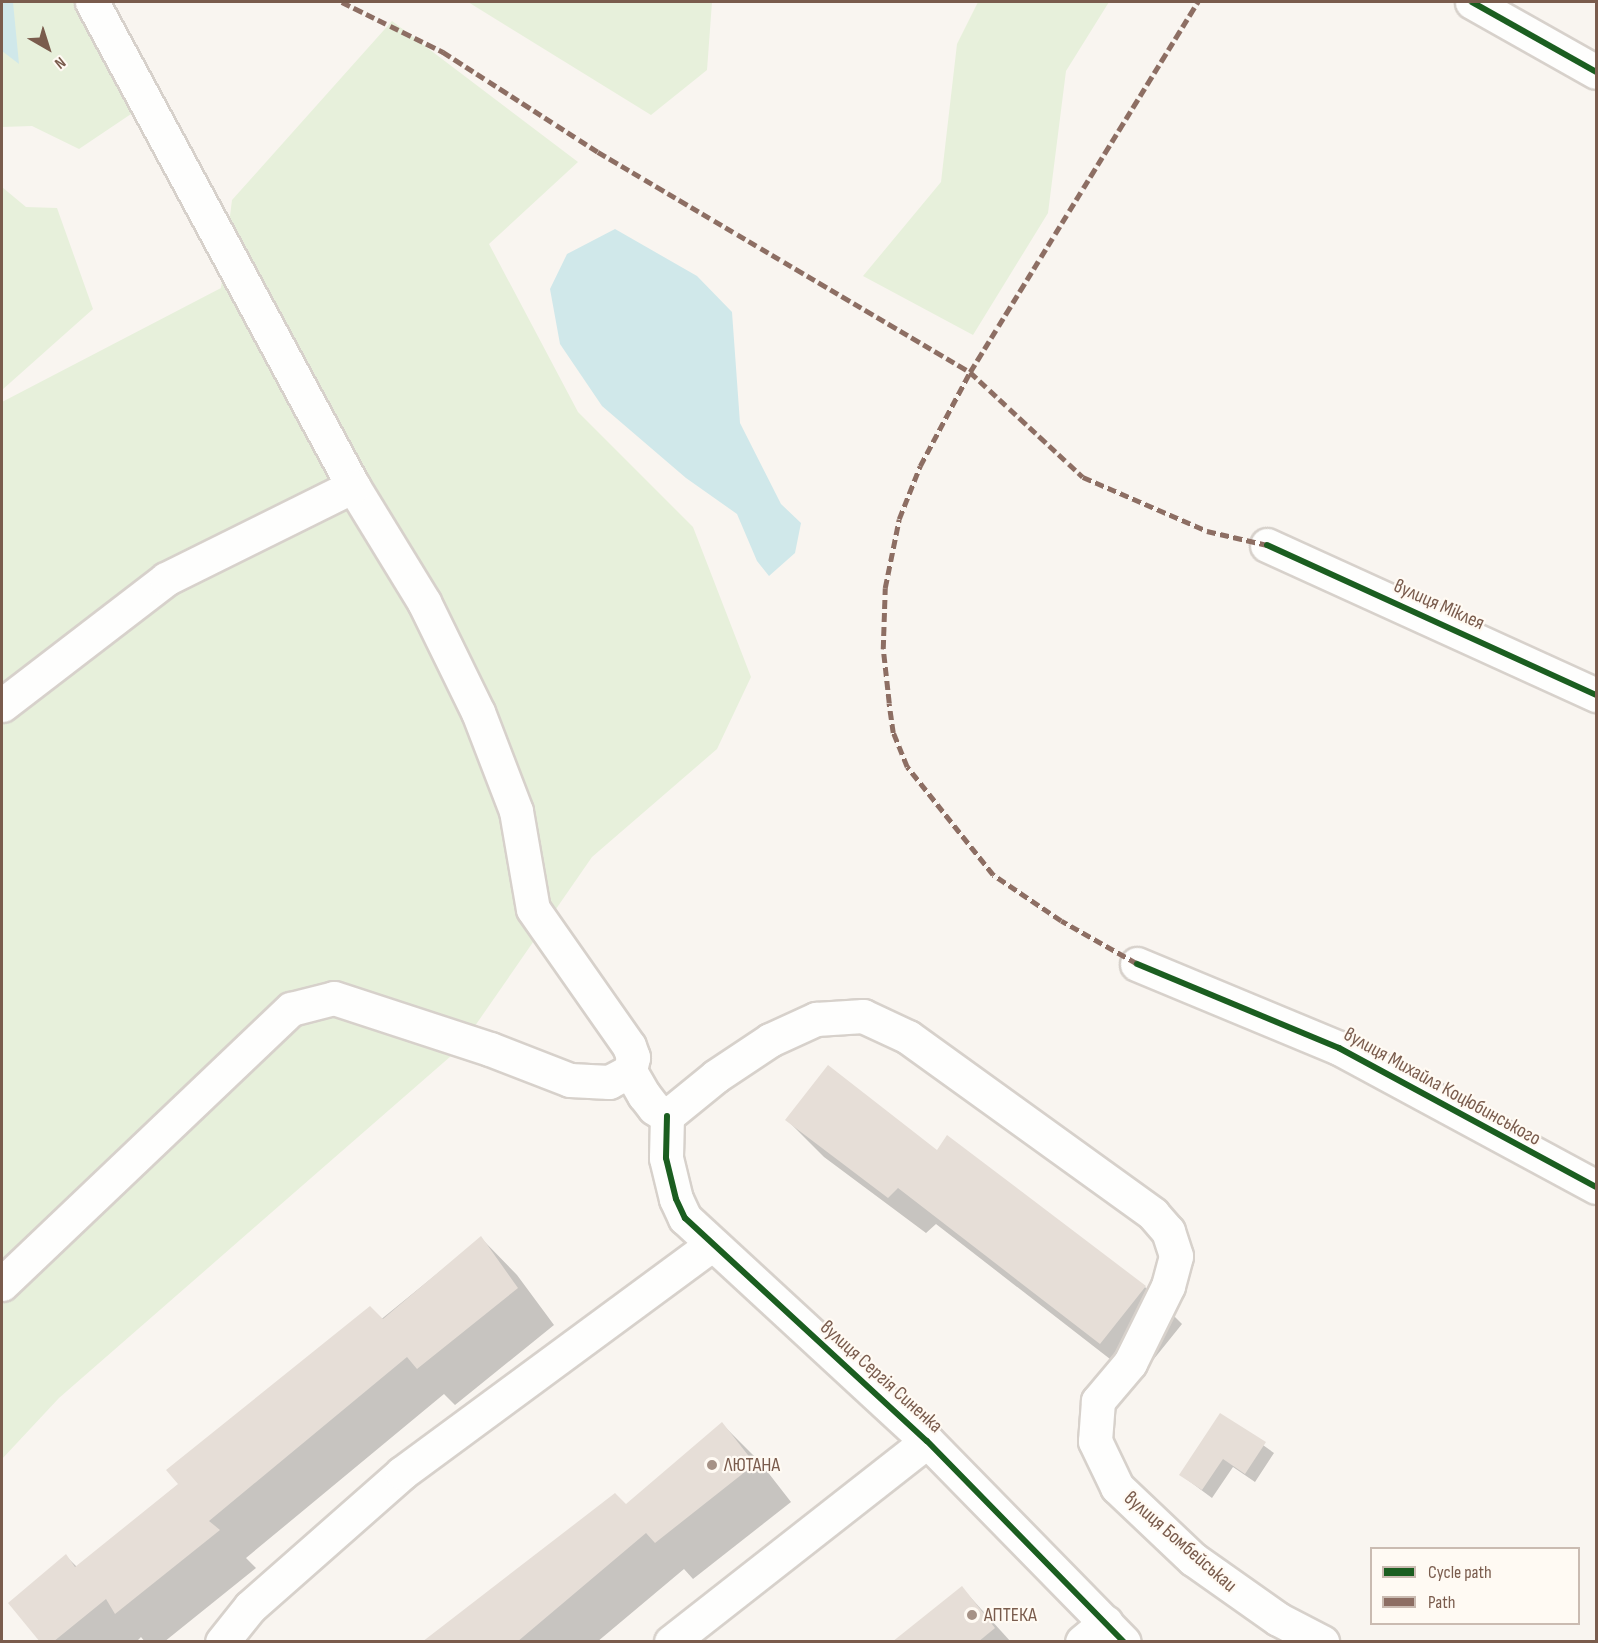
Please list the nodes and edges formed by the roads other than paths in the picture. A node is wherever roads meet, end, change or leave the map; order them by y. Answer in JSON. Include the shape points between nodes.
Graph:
{"nodes":[{"id":1,"x":92,"y":2,"type":"edge"},
{"id":2,"x":1472,"y":2,"type":"edge"},
{"id":3,"x":1596,"y":72,"type":"edge"},
{"id":4,"x":353,"y":486,"type":"junction"},
{"id":5,"x":1267,"y":545,"type":"dead end"},
{"id":6,"x":1596,"y":695,"type":"edge"},
{"id":7,"x":2,"y":705,"type":"edge"},
{"id":8,"x":1137,"y":964,"type":"dead end"},
{"id":9,"x":630,"y":1071,"type":"junction"},
{"id":10,"x":667,"y":1116,"type":"junction"},
{"id":11,"x":1596,"y":1187,"type":"edge"},
{"id":12,"x":711,"y":1245,"type":"junction"},
{"id":13,"x":2,"y":1284,"type":"edge"},
{"id":14,"x":927,"y":1441,"type":"junction"},
{"id":15,"x":1104,"y":1635,"type":"edge"},
{"id":16,"x":222,"y":1641,"type":"edge"},
{"id":17,"x":671,"y":1641,"type":"edge"},
{"id":18,"x":1322,"y":1641,"type":"edge"}],
"edges":[{"from":1,"to":4,"type":"street"},
{"from":2,"to":3,"type":"street"},
{"from":4,"to":7,"type":"street","via":[[166,579]]},
{"from":4,"to":9,"type":"street","via":[[424,602],[478,712],[516,811],[533,909],[629,1046],[633,1057]]},
{"from":5,"to":6,"type":"street","name":"вулиця Міклея"},
{"from":8,"to":11,"type":"street","name":"вулиця Михайла Коцюбинського","via":[[1339,1048]]},
{"from":9,"to":10,"type":"street","via":[[654,1108]]},
{"from":9,"to":13,"type":"street","via":[[609,1082],[570,1080],[490,1049],[334,998],[291,1009]]},
{"from":10,"to":12,"type":"street","name":"вулиця Сергія Синенка","via":[[666,1158],[676,1199],[685,1218]]},
{"from":10,"to":18,"type":"street","name":"вулиця Бомбейськаи","via":[[744,1056],[816,1019],[863,1016],[908,1037],[1153,1214],[1168,1231],[1176,1256],[1155,1320],[1130,1363],[1098,1401],[1095,1441],[1117,1487],[1220,1582]]},
{"from":12,"to":14,"type":"street","name":"вулиця Сергія Синенка"},
{"from":12,"to":16,"type":"street","via":[[402,1473],[250,1607]]},
{"from":14,"to":15,"type":"street","name":"вулиця Сергія Синенка"},
{"from":14,"to":17,"type":"street"}]}
